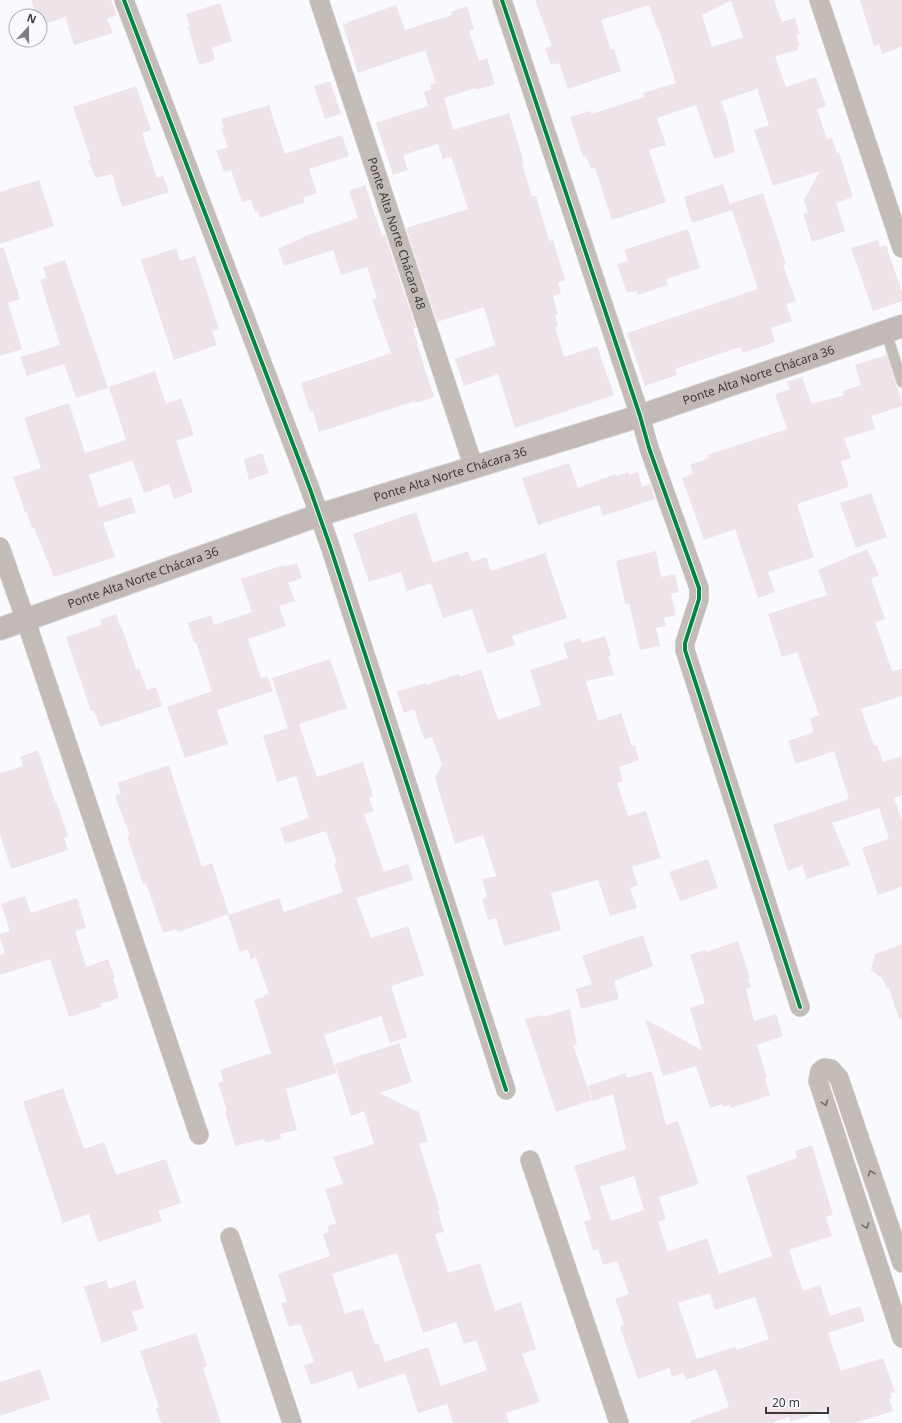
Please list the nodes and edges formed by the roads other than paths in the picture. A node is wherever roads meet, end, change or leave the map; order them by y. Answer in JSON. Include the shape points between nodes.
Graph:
{"nodes":[{"id":1,"x":124,"y":0,"type":"edge"},
{"id":2,"x":319,"y":0,"type":"edge"},
{"id":3,"x":502,"y":0,"type":"edge"},
{"id":4,"x":819,"y":0,"type":"edge"},
{"id":5,"x":902,"y":248,"type":"edge"},
{"id":6,"x":894,"y":329,"type":"edge"},
{"id":7,"x":902,"y":382,"type":"edge"},
{"id":8,"x":640,"y":416,"type":"junction"},
{"id":9,"x":474,"y":468,"type":"junction"},
{"id":10,"x":318,"y":515,"type":"junction"},
{"id":11,"x":0,"y":547,"type":"edge"},
{"id":12,"x":26,"y":621,"type":"junction"},
{"id":13,"x":0,"y":629,"type":"edge"},
{"id":14,"x":800,"y":1007,"type":"dead end"},
{"id":15,"x":506,"y":1090,"type":"dead end"},
{"id":16,"x":199,"y":1135,"type":"dead end"},
{"id":17,"x":530,"y":1160,"type":"dead end"},
{"id":18,"x":230,"y":1237,"type":"dead end"},
{"id":19,"x":902,"y":1263,"type":"edge"},
{"id":20,"x":902,"y":1338,"type":"edge"},
{"id":21,"x":292,"y":1423,"type":"edge"},
{"id":22,"x":619,"y":1423,"type":"edge"}],
"edges":[{"from":1,"to":10,"type":"street"},
{"from":2,"to":9,"type":"street","name":"Ponte Alta Norte Chácara 48"},
{"from":3,"to":8,"type":"street"},
{"from":4,"to":5,"type":"street"},
{"from":6,"to":7,"type":"lane"},
{"from":6,"to":8,"type":"street","name":"Ponte Alta Norte Chácara 36"},
{"from":8,"to":9,"type":"street","name":"Ponte Alta Norte Chácara 36"},
{"from":8,"to":14,"type":"street","via":[[698,588],[698,599],[685,650]]},
{"from":9,"to":10,"type":"street","name":"Ponte Alta Norte Chácara 36"},
{"from":10,"to":12,"type":"street","name":"Ponte Alta Norte Chácara 36"},
{"from":10,"to":15,"type":"street","via":[[334,557]]},
{"from":11,"to":12,"type":"street"},
{"from":12,"to":13,"type":"street","name":"Ponte Alta Norte Chácara 36"},
{"from":12,"to":16,"type":"street"},
{"from":17,"to":22,"type":"street"},
{"from":18,"to":21,"type":"street"},
{"from":19,"to":20,"type":"street","one_way":true,"via":[[839,1078],[831,1069],[824,1068],[820,1071],[818,1081]]}]}
